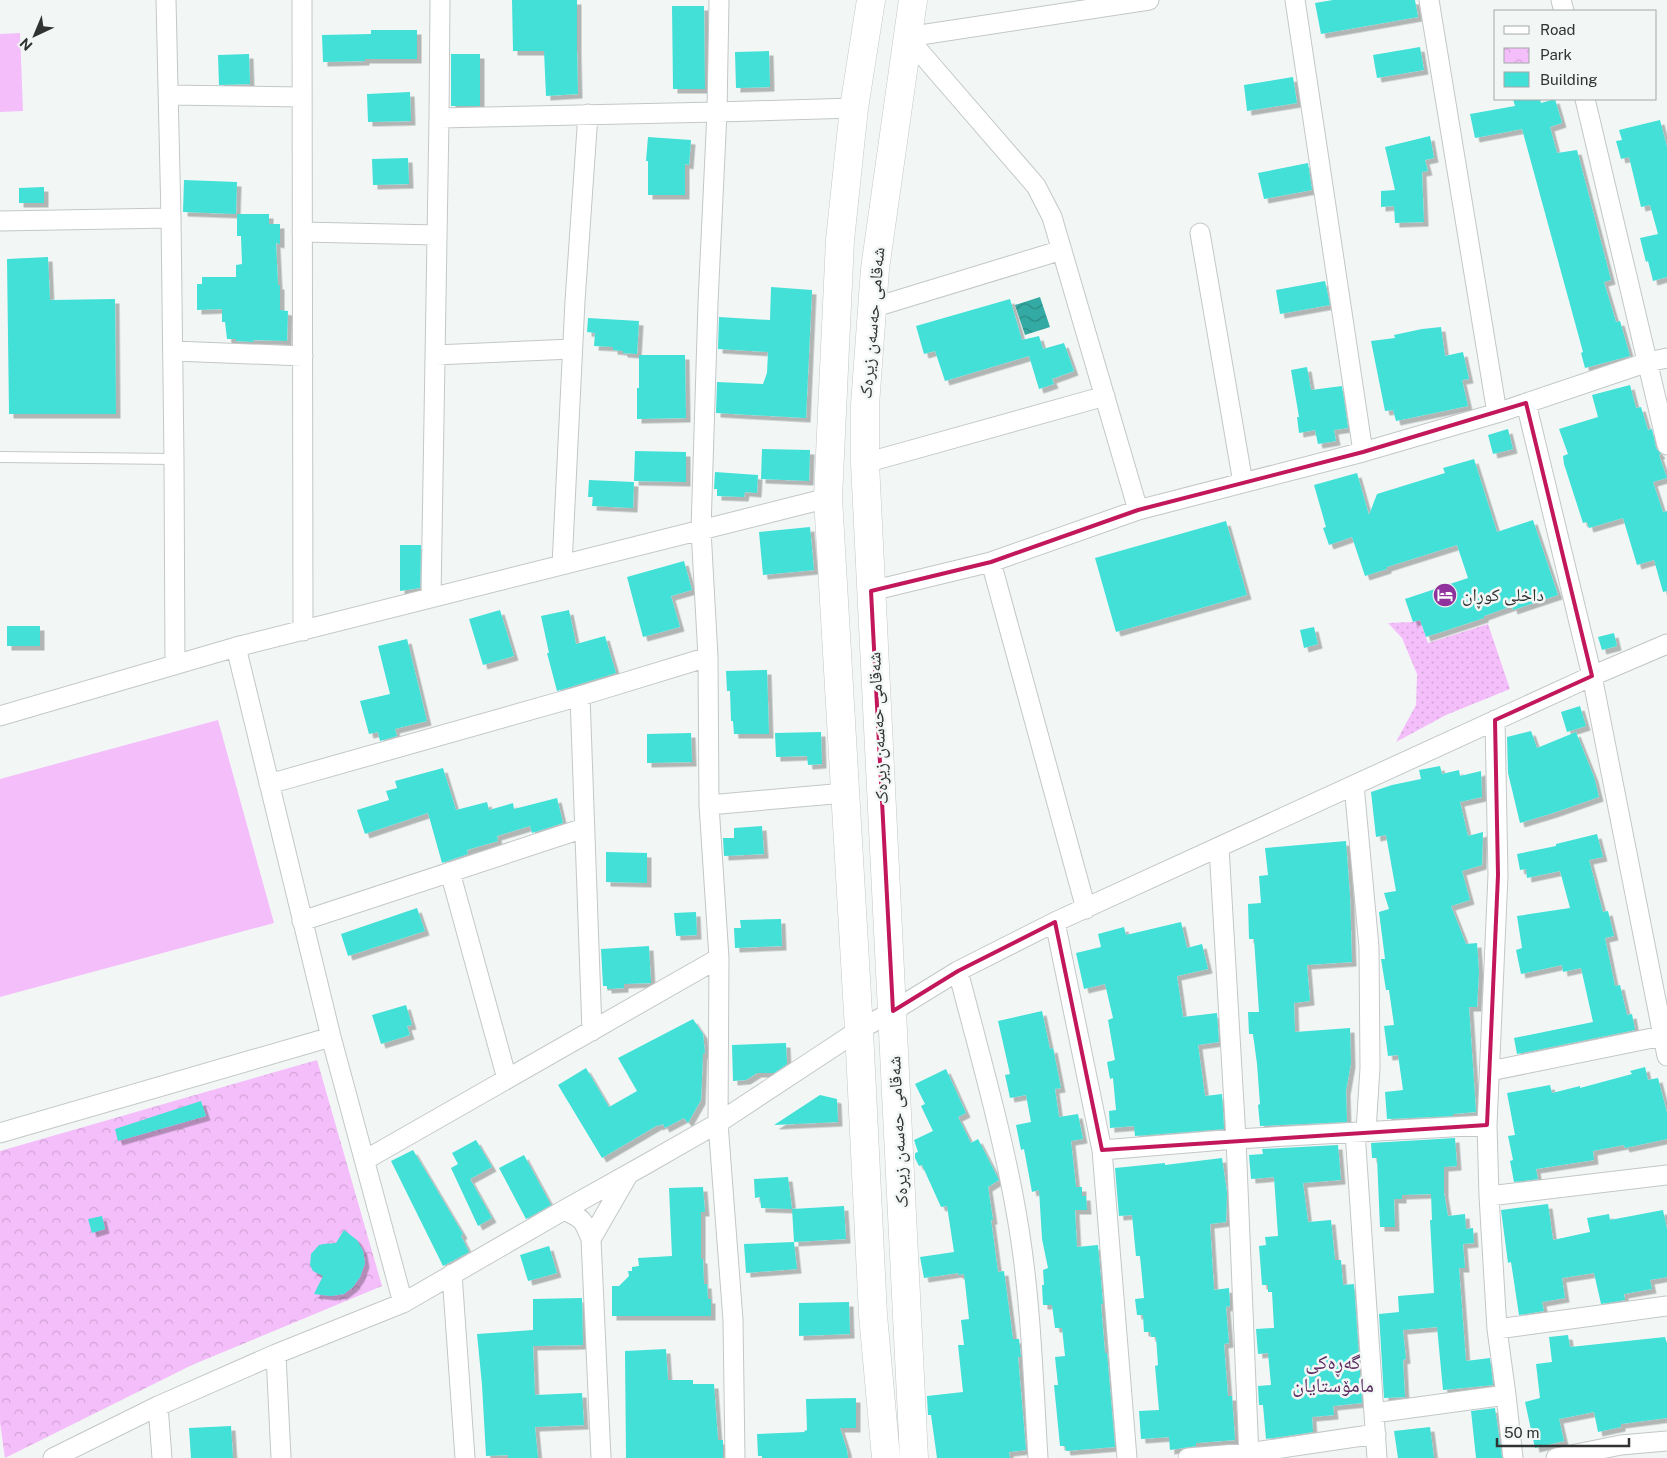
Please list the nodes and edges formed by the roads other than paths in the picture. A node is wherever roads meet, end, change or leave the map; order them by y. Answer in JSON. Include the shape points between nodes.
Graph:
{"nodes":[{"id":1,"x":166,"y":0,"type":"edge"},
{"id":2,"x":302,"y":0,"type":"edge"},
{"id":3,"x":440,"y":0,"type":"edge"},
{"id":4,"x":720,"y":0,"type":"edge"},
{"id":5,"x":871,"y":0,"type":"edge"},
{"id":6,"x":913,"y":0,"type":"edge"},
{"id":7,"x":1149,"y":0,"type":"edge"},
{"id":8,"x":1295,"y":0,"type":"edge"},
{"id":9,"x":1429,"y":0,"type":"edge"},
{"id":10,"x":907,"y":36,"type":"junction"},
{"id":11,"x":168,"y":95,"type":"junction"},
{"id":12,"x":302,"y":96,"type":"junction"},
{"id":13,"x":1585,"y":100,"type":"edge"},
{"id":14,"x":717,"y":112,"type":"junction"},
{"id":15,"x":588,"y":114,"type":"junction"},
{"id":16,"x":439,"y":118,"type":"junction"},
{"id":17,"x":853,"y":118,"type":"junction"},
{"id":18,"x":894,"y":134,"type":"junction"},
{"id":19,"x":171,"y":218,"type":"junction"},
{"id":20,"x":0,"y":221,"type":"edge"},
{"id":21,"x":302,"y":232,"type":"junction"},
{"id":22,"x":1200,"y":233,"type":"dead end"},
{"id":23,"x":437,"y":235,"type":"junction"},
{"id":24,"x":1062,"y":250,"type":"junction"},
{"id":25,"x":872,"y":308,"type":"junction"},
{"id":26,"x":572,"y":349,"type":"junction"},
{"id":27,"x":172,"y":351,"type":"junction"},
{"id":28,"x":435,"y":355,"type":"junction"},
{"id":29,"x":302,"y":356,"type":"junction"},
{"id":30,"x":1667,"y":358,"type":"edge"},
{"id":31,"x":1648,"y":362,"type":"junction"},
{"id":32,"x":1105,"y":396,"type":"junction"},
{"id":33,"x":1526,"y":403,"type":"junction"},
{"id":34,"x":1497,"y":413,"type":"junction"},
{"id":35,"x":1667,"y":445,"type":"edge"},
{"id":36,"x":1363,"y":452,"type":"junction"},
{"id":37,"x":0,"y":457,"type":"edge"},
{"id":38,"x":174,"y":459,"type":"junction"},
{"id":39,"x":865,"y":463,"type":"junction"},
{"id":40,"x":1244,"y":483,"type":"junction"},
{"id":41,"x":828,"y":498,"type":"junction"},
{"id":42,"x":1138,"y":510,"type":"junction"},
{"id":43,"x":701,"y":530,"type":"junction"},
{"id":44,"x":991,"y":562,"type":"junction"},
{"id":45,"x":562,"y":565,"type":"junction"},
{"id":46,"x":871,"y":591,"type":"junction"},
{"id":47,"x":431,"y":598,"type":"junction"},
{"id":48,"x":303,"y":631,"type":"junction"},
{"id":49,"x":1667,"y":644,"type":"edge"},
{"id":50,"x":236,"y":647,"type":"junction"},
{"id":51,"x":708,"y":657,"type":"junction"},
{"id":52,"x":175,"y":665,"type":"junction"},
{"id":53,"x":1592,"y":676,"type":"junction"},
{"id":54,"x":580,"y":696,"type":"junction"},
{"id":55,"x":0,"y":716,"type":"edge"},
{"id":56,"x":1495,"y":720,"type":"junction"},
{"id":57,"x":269,"y":784,"type":"junction"},
{"id":58,"x":1354,"y":786,"type":"junction"},
{"id":59,"x":845,"y":793,"type":"junction"},
{"id":60,"x":709,"y":805,"type":"junction"},
{"id":61,"x":584,"y":828,"type":"junction"},
{"id":62,"x":1220,"y":847,"type":"junction"},
{"id":63,"x":450,"y":872,"type":"junction"},
{"id":64,"x":1086,"y":909,"type":"junction"},
{"id":65,"x":302,"y":920,"type":"junction"},
{"id":66,"x":1055,"y":922,"type":"junction"},
{"id":67,"x":719,"y":958,"type":"junction"},
{"id":68,"x":958,"y":971,"type":"junction"},
{"id":69,"x":893,"y":1011,"type":"junction"},
{"id":70,"x":592,"y":1030,"type":"junction"},
{"id":71,"x":859,"y":1030,"type":"junction"},
{"id":72,"x":331,"y":1036,"type":"junction"},
{"id":73,"x":1665,"y":1036,"type":"edge"},
{"id":74,"x":1667,"y":1056,"type":"edge"},
{"id":75,"x":1490,"y":1071,"type":"junction"},
{"id":76,"x":507,"y":1079,"type":"junction"},
{"id":77,"x":718,"y":1123,"type":"junction"},
{"id":78,"x":1487,"y":1125,"type":"junction"},
{"id":79,"x":1360,"y":1132,"type":"junction"},
{"id":80,"x":0,"y":1134,"type":"edge"},
{"id":81,"x":1236,"y":1139,"type":"junction"},
{"id":82,"x":1102,"y":1150,"type":"junction"},
{"id":83,"x":365,"y":1160,"type":"junction"},
{"id":84,"x":629,"y":1174,"type":"junction"},
{"id":85,"x":1667,"y":1175,"type":"edge"},
{"id":86,"x":1489,"y":1196,"type":"junction"},
{"id":87,"x":564,"y":1210,"type":"junction"},
{"id":88,"x":590,"y":1239,"type":"junction"},
{"id":89,"x":452,"y":1274,"type":"junction"},
{"id":90,"x":403,"y":1303,"type":"junction"},
{"id":91,"x":1667,"y":1306,"type":"edge"},
{"id":92,"x":1497,"y":1330,"type":"junction"},
{"id":93,"x":276,"y":1354,"type":"junction"},
{"id":94,"x":1506,"y":1395,"type":"junction"},
{"id":95,"x":158,"y":1406,"type":"junction"},
{"id":96,"x":1374,"y":1413,"type":"junction"},
{"id":97,"x":1376,"y":1434,"type":"junction"},
{"id":98,"x":1667,"y":1442,"type":"edge"},
{"id":99,"x":1623,"y":1452,"type":"edge"},
{"id":100,"x":1249,"y":1455,"type":"edge"},
{"id":101,"x":53,"y":1458,"type":"edge"},
{"id":102,"x":162,"y":1458,"type":"edge"},
{"id":103,"x":281,"y":1458,"type":"edge"},
{"id":104,"x":466,"y":1458,"type":"edge"},
{"id":105,"x":601,"y":1458,"type":"edge"},
{"id":106,"x":735,"y":1458,"type":"edge"},
{"id":107,"x":886,"y":1458,"type":"edge"},
{"id":108,"x":914,"y":1458,"type":"edge"},
{"id":109,"x":1038,"y":1458,"type":"edge"},
{"id":110,"x":1127,"y":1458,"type":"edge"},
{"id":111,"x":1188,"y":1458,"type":"edge"},
{"id":112,"x":1377,"y":1458,"type":"edge"},
{"id":113,"x":1513,"y":1458,"type":"edge"},
{"id":114,"x":1556,"y":1458,"type":"edge"}],
"edges":[{"from":1,"to":11,"type":"street"},
{"from":2,"to":12,"type":"street"},
{"from":3,"to":16,"type":"street"},
{"from":4,"to":14,"type":"street"},
{"from":5,"to":17,"type":"main road","name":"شەقامی حەسەن زیرەک"},
{"from":6,"to":10,"type":"main road","name":"شەقامی حەسەن زیرەک"},
{"from":7,"to":10,"type":"street"},
{"from":8,"to":36,"type":"street"},
{"from":9,"to":34,"type":"street"},
{"from":10,"to":18,"type":"main road","name":"شەقامی حەسەن زیرەک"},
{"from":10,"to":24,"type":"street","via":[[1036,186],[1052,217]]},
{"from":11,"to":12,"type":"street"},
{"from":11,"to":19,"type":"street"},
{"from":12,"to":21,"type":"street"},
{"from":13,"to":31,"type":"street"},
{"from":14,"to":15,"type":"street"},
{"from":14,"to":17,"type":"street"},
{"from":14,"to":43,"type":"street"},
{"from":15,"to":16,"type":"street"},
{"from":15,"to":26,"type":"street"},
{"from":16,"to":23,"type":"street"},
{"from":17,"to":18,"type":"main road"},
{"from":17,"to":41,"type":"main road","name":"شەقامی حەسەن زیرەک","via":[[840,240]]},
{"from":18,"to":25,"type":"main road","name":"شەقامی حەسەن زیرەک"},
{"from":19,"to":20,"type":"street"},
{"from":19,"to":27,"type":"street"},
{"from":21,"to":23,"type":"street"},
{"from":21,"to":29,"type":"street"},
{"from":22,"to":40,"type":"street"},
{"from":23,"to":28,"type":"street"},
{"from":24,"to":25,"type":"street"},
{"from":24,"to":32,"type":"street"},
{"from":25,"to":39,"type":"main road","name":"شەقامی حەسەن زیرەک","via":[[865,405]]},
{"from":26,"to":28,"type":"street"},
{"from":26,"to":45,"type":"street"},
{"from":27,"to":29,"type":"street"},
{"from":27,"to":38,"type":"street"},
{"from":28,"to":47,"type":"street"},
{"from":29,"to":48,"type":"street"},
{"from":30,"to":31,"type":"street"},
{"from":31,"to":33,"type":"street"},
{"from":31,"to":35,"type":"street"},
{"from":32,"to":39,"type":"street"},
{"from":32,"to":42,"type":"street"},
{"from":33,"to":34,"type":"street"},
{"from":33,"to":53,"type":"street"},
{"from":34,"to":36,"type":"street"},
{"from":36,"to":40,"type":"street"},
{"from":37,"to":38,"type":"lane"},
{"from":38,"to":52,"type":"street"},
{"from":39,"to":46,"type":"main road","name":"شەقامی حەسەن زیرەک"},
{"from":40,"to":42,"type":"street"},
{"from":41,"to":43,"type":"street"},
{"from":41,"to":59,"type":"main road","name":"شەقامی حەسەن زیرەک"},
{"from":42,"to":44,"type":"street"},
{"from":43,"to":45,"type":"street"},
{"from":43,"to":51,"type":"street"},
{"from":44,"to":46,"type":"street"},
{"from":44,"to":64,"type":"street"},
{"from":45,"to":47,"type":"street"},
{"from":46,"to":69,"type":"main road","name":"شەقامی حەسەن زیرەک"},
{"from":47,"to":48,"type":"street"},
{"from":48,"to":50,"type":"street"},
{"from":49,"to":53,"type":"street"},
{"from":50,"to":52,"type":"street"},
{"from":50,"to":57,"type":"street"},
{"from":51,"to":54,"type":"street"},
{"from":51,"to":60,"type":"street"},
{"from":52,"to":55,"type":"street"},
{"from":53,"to":56,"type":"street"},
{"from":53,"to":73,"type":"street"},
{"from":54,"to":57,"type":"street"},
{"from":54,"to":61,"type":"street"},
{"from":56,"to":58,"type":"street"},
{"from":56,"to":75,"type":"street","via":[[1498,875]]},
{"from":57,"to":65,"type":"street"},
{"from":58,"to":62,"type":"street"},
{"from":58,"to":79,"type":"street","via":[[1369,947],[1370,1068]]},
{"from":59,"to":60,"type":"street"},
{"from":59,"to":71,"type":"main road","name":"شەقامی حەسەن زیرەک"},
{"from":60,"to":67,"type":"street"},
{"from":61,"to":63,"type":"street"},
{"from":61,"to":70,"type":"street"},
{"from":62,"to":64,"type":"street"},
{"from":62,"to":81,"type":"street"},
{"from":63,"to":65,"type":"street"},
{"from":63,"to":76,"type":"street"},
{"from":64,"to":66,"type":"street"},
{"from":65,"to":72,"type":"street"},
{"from":66,"to":68,"type":"street"},
{"from":66,"to":82,"type":"street"},
{"from":67,"to":70,"type":"street"},
{"from":67,"to":77,"type":"street"},
{"from":68,"to":69,"type":"street"},
{"from":68,"to":109,"type":"street","via":[[1017,1216],[1025,1270]]},
{"from":69,"to":71,"type":"street"},
{"from":69,"to":108,"type":"main road","name":"شەقامی حەسەن زیرەک"},
{"from":70,"to":76,"type":"street"},
{"from":71,"to":77,"type":"street"},
{"from":71,"to":107,"type":"main road","name":"شەقامی حەسەن زیرەک","via":[[873,1315]]},
{"from":72,"to":80,"type":"street"},
{"from":72,"to":83,"type":"street"},
{"from":73,"to":74,"type":"street"},
{"from":73,"to":75,"type":"street"},
{"from":75,"to":78,"type":"street"},
{"from":76,"to":83,"type":"street"},
{"from":77,"to":84,"type":"street"},
{"from":77,"to":106,"type":"street","via":[[734,1320]]},
{"from":78,"to":79,"type":"street"},
{"from":78,"to":86,"type":"street"},
{"from":79,"to":81,"type":"street"},
{"from":79,"to":96,"type":"street"},
{"from":81,"to":82,"type":"street"},
{"from":81,"to":100,"type":"street"},
{"from":82,"to":110,"type":"street"},
{"from":83,"to":90,"type":"street"},
{"from":84,"to":87,"type":"street"},
{"from":84,"to":88,"type":"street"},
{"from":85,"to":86,"type":"street"},
{"from":86,"to":92,"type":"street"},
{"from":87,"to":88,"type":"street","via":[[585,1222]]},
{"from":87,"to":89,"type":"street"},
{"from":88,"to":105,"type":"street"},
{"from":89,"to":90,"type":"street"},
{"from":89,"to":104,"type":"street"},
{"from":90,"to":93,"type":"street"},
{"from":91,"to":92,"type":"street"},
{"from":92,"to":94,"type":"street"},
{"from":93,"to":95,"type":"street"},
{"from":93,"to":103,"type":"street"},
{"from":94,"to":96,"type":"street"},
{"from":94,"to":113,"type":"street"},
{"from":95,"to":101,"type":"street"},
{"from":95,"to":102,"type":"street"},
{"from":96,"to":97,"type":"street"},
{"from":97,"to":100,"type":"street"},
{"from":97,"to":112,"type":"street"},
{"from":98,"to":99,"type":"street"},
{"from":99,"to":114,"type":"street"},
{"from":100,"to":111,"type":"street"}]}
